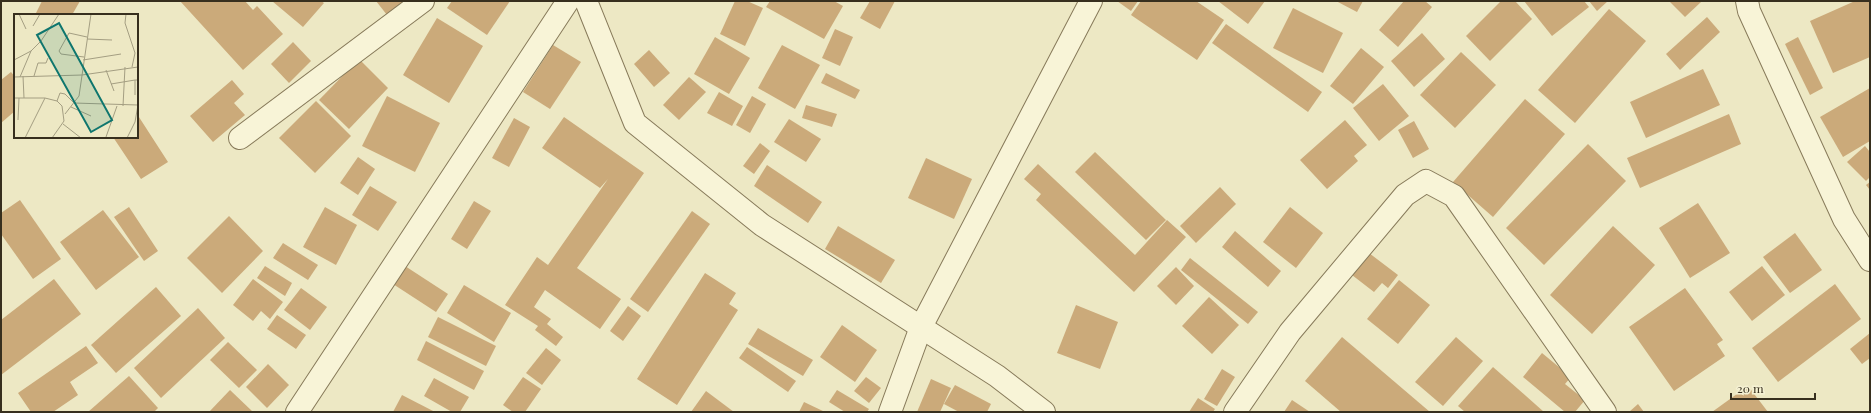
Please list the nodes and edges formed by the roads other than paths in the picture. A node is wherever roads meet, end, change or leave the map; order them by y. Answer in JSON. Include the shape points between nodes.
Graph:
{"nodes":[{"id":1,"x":423,"y":1,"type":"edge"},
{"id":2,"x":568,"y":1,"type":"edge"},
{"id":3,"x":586,"y":1,"type":"edge"},
{"id":4,"x":1091,"y":1,"type":"edge"},
{"id":5,"x":1747,"y":1,"type":"edge"},
{"id":6,"x":240,"y":138,"type":"dead end"},
{"id":7,"x":1870,"y":260,"type":"edge"},
{"id":8,"x":921,"y":327,"type":"junction"},
{"id":9,"x":297,"y":412,"type":"edge"},
{"id":10,"x":890,"y":412,"type":"edge"},
{"id":11,"x":1044,"y":412,"type":"edge"},
{"id":12,"x":1235,"y":412,"type":"edge"},
{"id":13,"x":1605,"y":412,"type":"edge"}],
"edges":[{"from":1,"to":6,"type":"street"},
{"from":2,"to":9,"type":"street"},
{"from":3,"to":8,"type":"street","via":[[635,123],[762,225]]},
{"from":4,"to":8,"type":"street"},
{"from":5,"to":7,"type":"street","via":[[1749,11],[1844,220]]},
{"from":8,"to":10,"type":"street"},
{"from":8,"to":11,"type":"street","via":[[998,376]]},
{"from":12,"to":13,"type":"street","via":[[1290,332],[1405,195],[1426,181],[1454,196]]}]}
